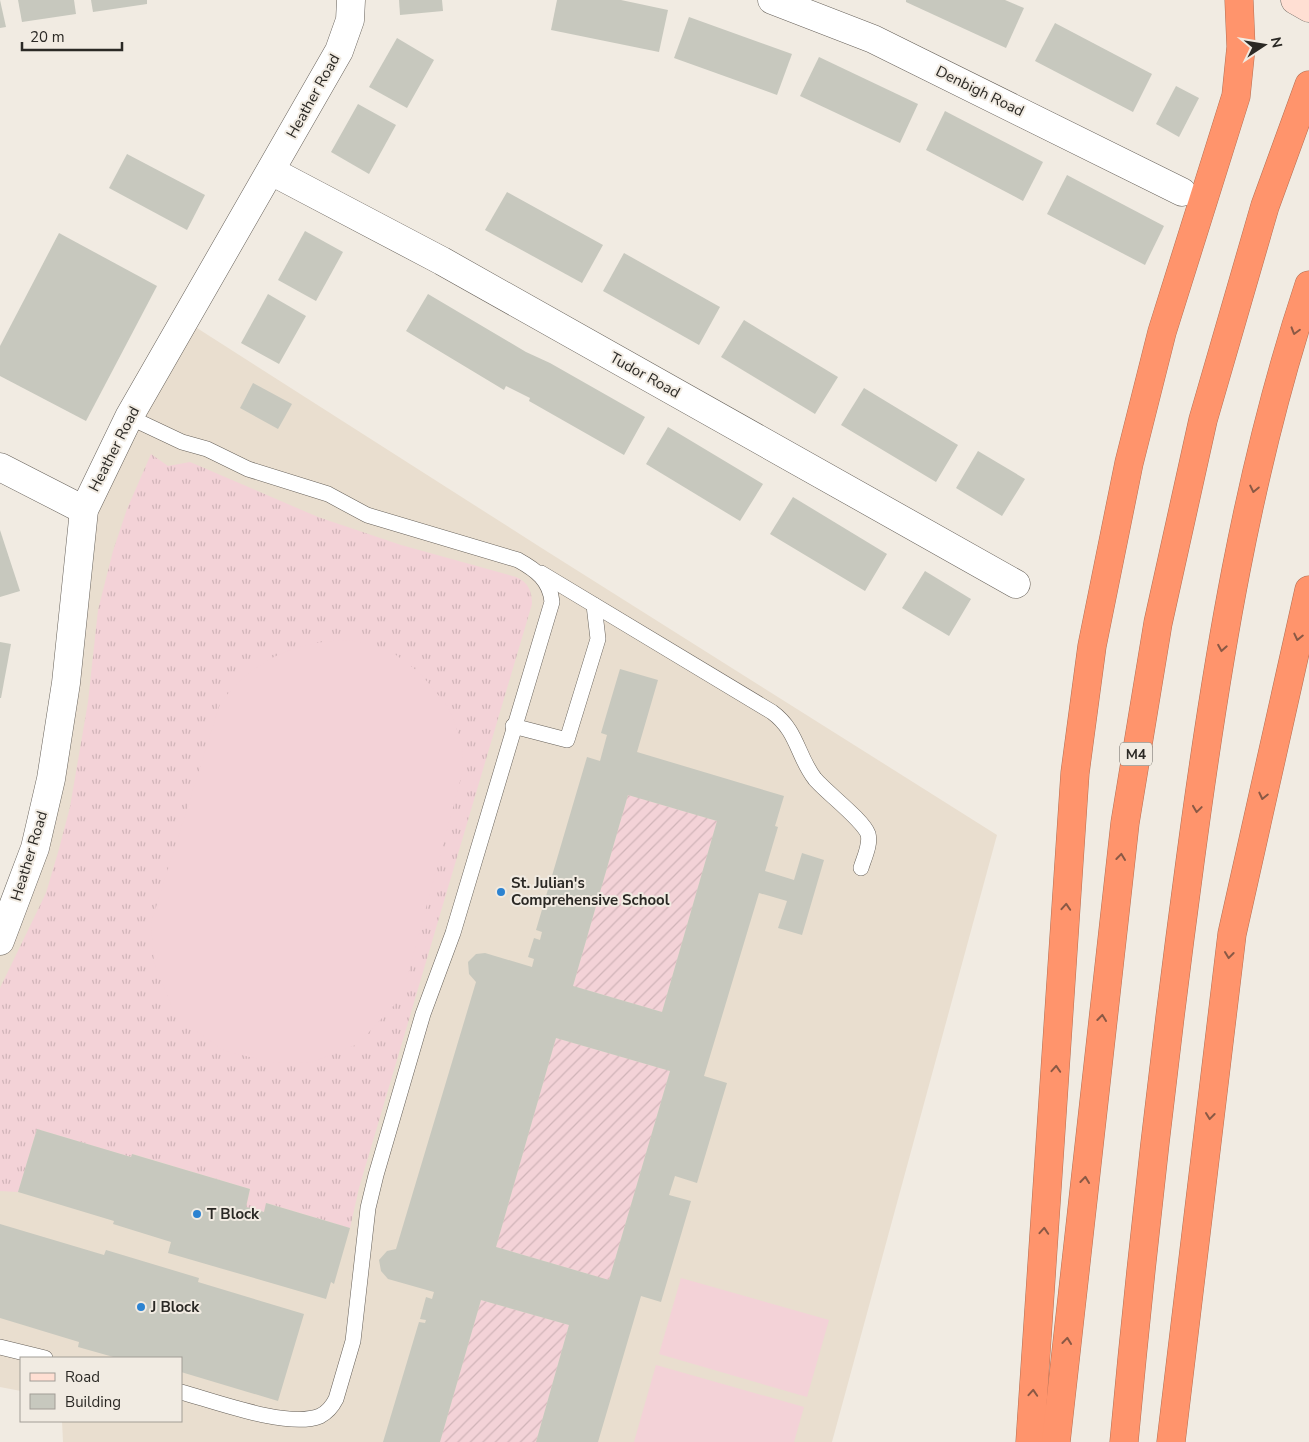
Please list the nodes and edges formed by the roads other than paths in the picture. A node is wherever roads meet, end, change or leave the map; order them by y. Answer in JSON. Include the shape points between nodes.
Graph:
{"nodes":[{"id":1,"x":351,"y":0,"type":"edge"},
{"id":2,"x":772,"y":0,"type":"edge"},
{"id":3,"x":1239,"y":0,"type":"edge"},
{"id":4,"x":1309,"y":85,"type":"edge"},
{"id":5,"x":271,"y":171,"type":"junction"},
{"id":6,"x":1182,"y":192,"type":"dead end"},
{"id":7,"x":1309,"y":285,"type":"edge"},
{"id":8,"x":128,"y":417,"type":"junction"},
{"id":9,"x":0,"y":466,"type":"edge"},
{"id":10,"x":84,"y":510,"type":"junction"},
{"id":11,"x":533,"y":568,"type":"junction"},
{"id":12,"x":1016,"y":584,"type":"dead end"},
{"id":13,"x":1309,"y":590,"type":"edge"},
{"id":14,"x":594,"y":605,"type":"junction"},
{"id":15,"x":513,"y":726,"type":"junction"},
{"id":16,"x":861,"y":868,"type":"dead end"},
{"id":17,"x":1,"y":937,"type":"edge"},
{"id":18,"x":0,"y":1347,"type":"edge"},
{"id":19,"x":41,"y":1357,"type":"edge"},
{"id":20,"x":182,"y":1392,"type":"edge"},
{"id":21,"x":1030,"y":1442,"type":"edge"},
{"id":22,"x":1056,"y":1442,"type":"edge"},
{"id":23,"x":1124,"y":1442,"type":"edge"},
{"id":24,"x":1171,"y":1442,"type":"edge"}],
"edges":[{"from":1,"to":5,"type":"street","name":"Heather Road","via":[[350,20],[339,51]]},
{"from":2,"to":6,"type":"street","name":"Denbigh Road","via":[[873,39]]},
{"from":21,"to":3,"type":"highway","one_way":true,"via":[[1075,773],[1092,646],[1128,463],[1162,332],[1236,96],[1241,47]]},
{"from":22,"to":4,"type":"highway","number":"M4","one_way":true,"via":[[1125,823],[1158,623],[1203,420],[1266,206]]},
{"from":5,"to":8,"type":"street","name":"Heather Road"},
{"from":5,"to":12,"type":"street","name":"Tudor Road","via":[[442,261]]},
{"from":7,"to":23,"type":"highway","one_way":true,"via":[[1266,433],[1226,620],[1210,713],[1176,969]]},
{"from":8,"to":10,"type":"street","name":"Heather Road"},
{"from":8,"to":11,"type":"lane","via":[[248,469],[328,494],[367,515],[518,560]]},
{"from":9,"to":10,"type":"street"},
{"from":10,"to":17,"type":"street","name":"Heather Road","via":[[66,683],[52,779],[35,848]]},
{"from":11,"to":14,"type":"lane"},
{"from":11,"to":15,"type":"lane","via":[[549,588],[552,607]]},
{"from":13,"to":24,"type":"highway","one_way":true,"via":[[1232,934]]},
{"from":14,"to":15,"type":"lane","via":[[598,639],[568,740]]},
{"from":14,"to":16,"type":"lane","via":[[784,722],[813,776],[866,831],[868,844]]},
{"from":15,"to":20,"type":"lane","via":[[453,932],[423,1014],[376,1175],[367,1217],[355,1334],[336,1400],[322,1415],[296,1419],[246,1410]]},
{"from":18,"to":19,"type":"lane"}]}
